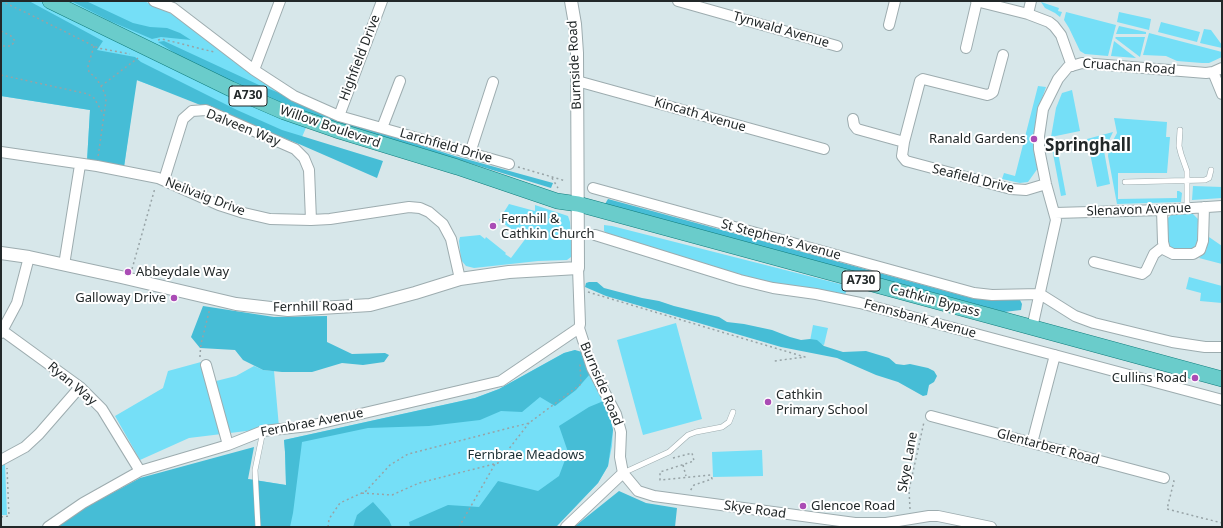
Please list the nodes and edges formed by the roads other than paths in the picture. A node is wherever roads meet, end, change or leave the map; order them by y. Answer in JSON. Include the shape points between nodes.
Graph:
{"nodes":[{"id":1,"x":50,"y":1,"type":"edge"},
{"id":2,"x":154,"y":1,"type":"edge"},
{"id":3,"x":280,"y":1,"type":"edge"},
{"id":4,"x":382,"y":1,"type":"edge"},
{"id":5,"x":571,"y":1,"type":"edge"},
{"id":6,"x":678,"y":1,"type":"edge"},
{"id":7,"x":895,"y":1,"type":"edge"},
{"id":8,"x":976,"y":1,"type":"edge"},
{"id":9,"x":1031,"y":1,"type":"edge"},
{"id":10,"x":175,"y":4,"type":"edge"},
{"id":11,"x":1028,"y":14,"type":"junction"},
{"id":12,"x":889,"y":25,"type":"dead end"},
{"id":13,"x":837,"y":46,"type":"dead end"},
{"id":14,"x":966,"y":48,"type":"dead end"},
{"id":15,"x":1003,"y":55,"type":"dead end"},
{"id":16,"x":1072,"y":66,"type":"junction"},
{"id":17,"x":254,"y":70,"type":"junction"},
{"id":18,"x":1218,"y":70,"type":"edge"},
{"id":19,"x":400,"y":81,"type":"dead end"},
{"id":20,"x":577,"y":81,"type":"junction"},
{"id":21,"x":494,"y":82,"type":"dead end"},
{"id":22,"x":1222,"y":94,"type":"edge"},
{"id":23,"x":338,"y":116,"type":"junction"},
{"id":24,"x":853,"y":119,"type":"dead end"},
{"id":25,"x":382,"y":128,"type":"junction"},
{"id":26,"x":1180,"y":130,"type":"dead end"},
{"id":27,"x":904,"y":142,"type":"junction"},
{"id":28,"x":824,"y":149,"type":"dead end"},
{"id":29,"x":1,"y":152,"type":"edge"},
{"id":30,"x":470,"y":153,"type":"junction"},
{"id":31,"x":509,"y":164,"type":"road end"},
{"id":32,"x":80,"y":165,"type":"junction"},
{"id":33,"x":1211,"y":170,"type":"dead end"},
{"id":34,"x":161,"y":179,"type":"junction"},
{"id":35,"x":1187,"y":181,"type":"junction"},
{"id":36,"x":1125,"y":182,"type":"dead end"},
{"id":37,"x":1046,"y":184,"type":"junction"},
{"id":38,"x":593,"y":188,"type":"dead end"},
{"id":39,"x":578,"y":204,"type":"junction"},
{"id":40,"x":1222,"y":206,"type":"edge"},
{"id":41,"x":1204,"y":207,"type":"junction"},
{"id":42,"x":1187,"y":208,"type":"junction"},
{"id":43,"x":1162,"y":210,"type":"junction"},
{"id":44,"x":1055,"y":213,"type":"junction"},
{"id":45,"x":311,"y":220,"type":"junction"},
{"id":46,"x":595,"y":235,"type":"dead end"},
{"id":47,"x":1164,"y":246,"type":"junction"},
{"id":48,"x":1,"y":253,"type":"edge"},
{"id":49,"x":29,"y":257,"type":"junction"},
{"id":50,"x":1094,"y":262,"type":"dead end"},
{"id":51,"x":64,"y":265,"type":"junction"},
{"id":52,"x":578,"y":268,"type":"junction"},
{"id":53,"x":460,"y":279,"type":"junction"},
{"id":54,"x":1040,"y":294,"type":"junction"},
{"id":55,"x":579,"y":328,"type":"junction"},
{"id":56,"x":1032,"y":328,"type":"junction"},
{"id":57,"x":2,"y":332,"type":"edge"},
{"id":58,"x":1222,"y":347,"type":"edge"},
{"id":59,"x":1055,"y":354,"type":"junction"},
{"id":60,"x":206,"y":365,"type":"road end"},
{"id":61,"x":1222,"y":379,"type":"edge"},
{"id":62,"x":80,"y":387,"type":"junction"},
{"id":63,"x":1222,"y":400,"type":"edge"},
{"id":64,"x":733,"y":412,"type":"dead end"},
{"id":65,"x":931,"y":416,"type":"road end"},
{"id":66,"x":263,"y":431,"type":"junction"},
{"id":67,"x":1032,"y":443,"type":"junction"},
{"id":68,"x":228,"y":445,"type":"junction"},
{"id":69,"x":3,"y":460,"type":"edge"},
{"id":70,"x":140,"y":471,"type":"junction"},
{"id":71,"x":623,"y":473,"type":"junction"},
{"id":72,"x":1164,"y":478,"type":"road end"},
{"id":73,"x":855,"y":525,"type":"edge"},
{"id":74,"x":48,"y":527,"type":"edge"},
{"id":75,"x":258,"y":527,"type":"edge"},
{"id":76,"x":566,"y":527,"type":"edge"},
{"id":77,"x":991,"y":527,"type":"edge"}],
"edges":[{"from":1,"to":39,"type":"main road","name":"Willow Boulevard","number":"A730","via":[[145,53],[284,112],[457,166],[557,201]]},
{"from":2,"to":10,"type":"street","name":"Larchfield Drive"},
{"from":3,"to":17,"type":"street"},
{"from":4,"to":23,"type":"street","name":"Highfield Drive"},
{"from":5,"to":20,"type":"street","name":"Burnside Road","via":[[575,24]]},
{"from":6,"to":13,"type":"street","name":"Tynwald Avenue"},
{"from":7,"to":12,"type":"street"},
{"from":8,"to":11,"type":"street"},
{"from":8,"to":14,"type":"street"},
{"from":9,"to":11,"type":"street"},
{"from":10,"to":17,"type":"street","name":"Larchfield Drive"},
{"from":11,"to":16,"type":"street","via":[[1054,26],[1063,40]]},
{"from":15,"to":27,"type":"street","via":[[993,92],[987,95],[923,79],[920,81]]},
{"from":16,"to":18,"type":"street","name":"Cruachan Road","via":[[1082,63]]},
{"from":16,"to":37,"type":"street","name":"Cruachan Road","via":[[1065,70],[1053,86],[1040,123],[1039,149]]},
{"from":17,"to":23,"type":"street","name":"Larchfield Drive","via":[[294,96]]},
{"from":18,"to":22,"type":"street"},
{"from":19,"to":25,"type":"street"},
{"from":20,"to":28,"type":"street","name":"Kincath Avenue"},
{"from":20,"to":39,"type":"street","name":"Burnside Road"},
{"from":21,"to":30,"type":"street"},
{"from":23,"to":25,"type":"street","name":"Larchfield Drive"},
{"from":24,"to":27,"type":"street","via":[[857,129]]},
{"from":25,"to":30,"type":"street","name":"Larchfield Drive"},
{"from":26,"to":35,"type":"lane","via":[[1179,146],[1187,171]]},
{"from":27,"to":37,"type":"street","name":"Seafield Drive","via":[[902,156],[906,162],[1011,189],[1026,190]]},
{"from":29,"to":32,"type":"street","name":"Neilvaig Drive"},
{"from":30,"to":31,"type":"street","name":"Larchfield Drive"},
{"from":32,"to":34,"type":"street","name":"Neilvaig Drive"},
{"from":32,"to":51,"type":"street"},
{"from":33,"to":35,"type":"lane","via":[[1205,180]]},
{"from":34,"to":45,"type":"street","name":"Neilvaig Drive","via":[[219,205],[244,213],[270,219]]},
{"from":34,"to":45,"type":"street","name":"Dalveen Way","via":[[183,119],[192,110],[206,110],[295,149],[304,158],[309,170]]},
{"from":35,"to":36,"type":"lane"},
{"from":35,"to":42,"type":"lane"},
{"from":37,"to":44,"type":"street","name":"Cruachan Road"},
{"from":38,"to":54,"type":"street","name":"St Stephen's Avenue","via":[[974,293],[992,296]]},
{"from":39,"to":52,"type":"street","name":"Burnside Road"},
{"from":39,"to":56,"type":"main road","name":"Cathkin Bypass","number":"A730"},
{"from":40,"to":41,"type":"street","name":"Slenavon Avenue"},
{"from":41,"to":42,"type":"street","name":"Slenavon Avenue"},
{"from":41,"to":47,"type":"street","via":[[1203,241],[1200,250],[1193,254],[1173,254],[1165,250]]},
{"from":42,"to":43,"type":"street","name":"Slenavon Avenue"},
{"from":43,"to":44,"type":"street","name":"Slenavon Avenue"},
{"from":43,"to":47,"type":"street"},
{"from":44,"to":54,"type":"street","name":"Cruachan Road","via":[[1055,226]]},
{"from":45,"to":53,"type":"street","name":"Neilvaig Drive","via":[[409,207],[420,208],[443,224],[451,239]]},
{"from":46,"to":59,"type":"street","name":"Fennsbank Avenue","via":[[740,280],[853,301]]},
{"from":47,"to":50,"type":"street","via":[[1154,254],[1142,274]]},
{"from":48,"to":49,"type":"street","name":"Fernhill Road"},
{"from":49,"to":51,"type":"street","name":"Fernhill Road"},
{"from":49,"to":57,"type":"street","via":[[17,303]]},
{"from":51,"to":53,"type":"street","name":"Fernhill Road","via":[[236,304],[288,310],[370,305]]},
{"from":52,"to":53,"type":"street","name":"Fernhill Road","via":[[509,272]]},
{"from":52,"to":55,"type":"street","name":"Burnside Road"},
{"from":54,"to":56,"type":"street","name":"Cruachan Road"},
{"from":54,"to":58,"type":"street","via":[[1094,324],[1177,344]]},
{"from":55,"to":66,"type":"street","name":"Fernbrae Avenue","via":[[501,381],[309,426]]},
{"from":55,"to":71,"type":"street","name":"Burnside Road","via":[[592,368],[616,414],[621,432],[620,457]]},
{"from":56,"to":61,"type":"main road","name":"Cathkin Bypass","number":"A730"},
{"from":57,"to":62,"type":"street","name":"Ryan Way"},
{"from":59,"to":63,"type":"street","name":"Fennsbank Avenue"},
{"from":59,"to":67,"type":"street"},
{"from":60,"to":68,"type":"street"},
{"from":62,"to":69,"type":"street","via":[[25,447]]},
{"from":62,"to":70,"type":"street","name":"Ryan Way","via":[[102,409]]},
{"from":64,"to":71,"type":"lane","via":[[722,427],[688,435],[669,452]]},
{"from":65,"to":67,"type":"street","name":"Glentarbert Road"},
{"from":66,"to":68,"type":"street","name":"Fernbrae Avenue"},
{"from":66,"to":75,"type":"lane","via":[[255,470]]},
{"from":67,"to":72,"type":"street","name":"Glentarbert Road"},
{"from":68,"to":70,"type":"street","name":"Fernbrae Avenue"},
{"from":70,"to":74,"type":"street","name":"Fernbrae Avenue","via":[[83,503]]},
{"from":71,"to":73,"type":"street","name":"Skye Road","via":[[638,491],[650,495]]},
{"from":71,"to":76,"type":"street"},
{"from":73,"to":77,"type":"street","name":"Skye Road","via":[[938,516]]}]}
